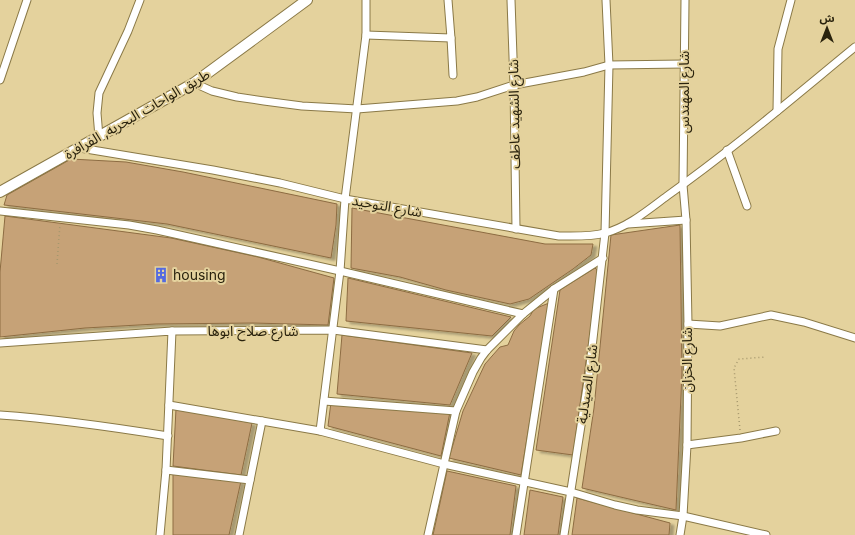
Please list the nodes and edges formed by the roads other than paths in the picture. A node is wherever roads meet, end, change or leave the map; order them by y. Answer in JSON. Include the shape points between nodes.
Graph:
{"nodes":[{"id":1,"x":27,"y":0,"type":"edge"},
{"id":2,"x":140,"y":0,"type":"edge"},
{"id":3,"x":307,"y":0,"type":"edge"},
{"id":4,"x":366,"y":0,"type":"edge"},
{"id":5,"x":448,"y":0,"type":"edge"},
{"id":6,"x":511,"y":0,"type":"edge"},
{"id":7,"x":606,"y":0,"type":"edge"},
{"id":8,"x":685,"y":0,"type":"edge"},
{"id":9,"x":791,"y":0,"type":"edge"},
{"id":10,"x":366,"y":35,"type":"junction"},
{"id":11,"x":451,"y":38,"type":"junction"},
{"id":12,"x":855,"y":47,"type":"edge"},
{"id":13,"x":684,"y":64,"type":"junction"},
{"id":14,"x":608,"y":65,"type":"junction"},
{"id":15,"x":1,"y":70,"type":"edge"},
{"id":16,"x":453,"y":75,"type":"dead end"},
{"id":17,"x":0,"y":80,"type":"edge"},
{"id":18,"x":194,"y":84,"type":"junction"},
{"id":19,"x":514,"y":86,"type":"junction"},
{"id":20,"x":357,"y":109,"type":"junction"},
{"id":21,"x":777,"y":111,"type":"junction"},
{"id":22,"x":98,"y":137,"type":"junction"},
{"id":23,"x":80,"y":148,"type":"junction"},
{"id":24,"x":727,"y":150,"type":"junction"},
{"id":25,"x":683,"y":185,"type":"junction"},
{"id":26,"x":0,"y":192,"type":"edge"},
{"id":27,"x":346,"y":199,"type":"junction"},
{"id":28,"x":747,"y":206,"type":"dead end"},
{"id":29,"x":0,"y":211,"type":"edge"},
{"id":30,"x":686,"y":220,"type":"junction"},
{"id":31,"x":627,"y":224,"type":"junction"},
{"id":32,"x":516,"y":229,"type":"junction"},
{"id":33,"x":605,"y":233,"type":"junction"},
{"id":34,"x":603,"y":258,"type":"junction"},
{"id":35,"x":340,"y":271,"type":"junction"},
{"id":36,"x":554,"y":289,"type":"junction"},
{"id":37,"x":523,"y":314,"type":"junction"},
{"id":38,"x":688,"y":324,"type":"junction"},
{"id":39,"x":333,"y":330,"type":"junction"},
{"id":40,"x":172,"y":331,"type":"junction"},
{"id":41,"x":855,"y":338,"type":"edge"},
{"id":42,"x":0,"y":343,"type":"edge"},
{"id":43,"x":487,"y":350,"type":"junction"},
{"id":44,"x":324,"y":400,"type":"junction"},
{"id":45,"x":169,"y":405,"type":"junction"},
{"id":46,"x":456,"y":411,"type":"junction"},
{"id":47,"x":0,"y":415,"type":"edge"},
{"id":48,"x":262,"y":421,"type":"junction"},
{"id":49,"x":320,"y":431,"type":"junction"},
{"id":50,"x":776,"y":432,"type":"dead end"},
{"id":51,"x":168,"y":436,"type":"junction"},
{"id":52,"x":687,"y":445,"type":"junction"},
{"id":53,"x":444,"y":464,"type":"junction"},
{"id":54,"x":166,"y":470,"type":"junction"},
{"id":55,"x":250,"y":480,"type":"junction"},
{"id":56,"x":524,"y":482,"type":"junction"},
{"id":57,"x":571,"y":492,"type":"junction"},
{"id":58,"x":683,"y":516,"type":"junction"},
{"id":59,"x":160,"y":535,"type":"edge"},
{"id":60,"x":239,"y":535,"type":"edge"},
{"id":61,"x":428,"y":535,"type":"edge"},
{"id":62,"x":516,"y":535,"type":"edge"},
{"id":63,"x":564,"y":535,"type":"edge"},
{"id":64,"x":680,"y":535,"type":"edge"},
{"id":65,"x":766,"y":535,"type":"edge"}],
"edges":[{"from":1,"to":15,"type":"street"},
{"from":2,"to":22,"type":"street","via":[[99,93]]},
{"from":3,"to":18,"type":"main road","name":"طريق الواحات البحريه, الفرافرة"},
{"from":4,"to":10,"type":"street"},
{"from":5,"to":11,"type":"street"},
{"from":6,"to":19,"type":"street","name":"شارع الشهيد عاطف"},
{"from":7,"to":14,"type":"street","name":"شارع الصيدلية"},
{"from":8,"to":13,"type":"street","name":"شارع المهندس"},
{"from":9,"to":21,"type":"street","via":[[778,49]]},
{"from":10,"to":11,"type":"street"},
{"from":10,"to":20,"type":"street"},
{"from":11,"to":16,"type":"street"},
{"from":12,"to":21,"type":"street","name":"شارع التوحيد"},
{"from":13,"to":14,"type":"street"},
{"from":13,"to":25,"type":"street","name":"شارع المهندس"},
{"from":14,"to":19,"type":"street"},
{"from":14,"to":33,"type":"street","name":"شارع الصيدلية"},
{"from":15,"to":17,"type":"street"},
{"from":18,"to":20,"type":"street","via":[[212,91],[264,102]]},
{"from":18,"to":22,"type":"main road","name":"طريق الواحات البحريه, الفرافرة"},
{"from":19,"to":20,"type":"street","via":[[457,101]]},
{"from":19,"to":32,"type":"street","name":"شارع الشهيد عاطف"},
{"from":20,"to":27,"type":"street"},
{"from":21,"to":24,"type":"street","name":"شارع التوحيد"},
{"from":22,"to":23,"type":"main road","name":"طريق الواحات البحريه, الفرافرة"},
{"from":23,"to":26,"type":"main road","name":"طريق الواحات البحريه, الفرافرة"},
{"from":23,"to":27,"type":"street","name":"شارع التوحيد","via":[[213,170]]},
{"from":24,"to":25,"type":"street","name":"شارع التوحيد"},
{"from":24,"to":28,"type":"street"},
{"from":25,"to":30,"type":"street","name":"شارع الخزان"},
{"from":25,"to":31,"type":"street","name":"شارع التوحيد"},
{"from":27,"to":32,"type":"street","name":"شارع التوحيد"},
{"from":27,"to":35,"type":"street"},
{"from":29,"to":35,"type":"street","via":[[143,228]]},
{"from":30,"to":31,"type":"street"},
{"from":30,"to":38,"type":"street","name":"شارع الخزان"},
{"from":31,"to":33,"type":"street","name":"شارع التوحيد"},
{"from":32,"to":33,"type":"street","name":"شارع التوحيد","via":[[559,236]]},
{"from":33,"to":34,"type":"street","name":"شارع الصيدلية"},
{"from":34,"to":36,"type":"street"},
{"from":34,"to":57,"type":"street","name":"شارع الصيدلية"},
{"from":35,"to":37,"type":"street"},
{"from":35,"to":39,"type":"street"},
{"from":36,"to":37,"type":"street"},
{"from":36,"to":56,"type":"street"},
{"from":37,"to":43,"type":"street"},
{"from":38,"to":41,"type":"street","via":[[720,326],[772,315]]},
{"from":38,"to":52,"type":"street","name":"شارع الخزان"},
{"from":39,"to":40,"type":"street","name":"شارع صلاح ابوها"},
{"from":39,"to":43,"type":"street","name":"شارع صلاح ابوها"},
{"from":39,"to":44,"type":"street"},
{"from":40,"to":42,"type":"street","name":"شارع صلاح ابوها"},
{"from":40,"to":45,"type":"street"},
{"from":43,"to":46,"type":"street","via":[[473,372]]},
{"from":44,"to":46,"type":"street"},
{"from":44,"to":49,"type":"street"},
{"from":45,"to":48,"type":"street"},
{"from":45,"to":51,"type":"street"},
{"from":46,"to":53,"type":"street"},
{"from":47,"to":51,"type":"street","via":[[95,424]]},
{"from":48,"to":49,"type":"street"},
{"from":48,"to":55,"type":"street"},
{"from":49,"to":53,"type":"street"},
{"from":50,"to":52,"type":"street"},
{"from":51,"to":54,"type":"street"},
{"from":52,"to":58,"type":"street","name":"شارع الخزان"},
{"from":53,"to":56,"type":"street"},
{"from":53,"to":61,"type":"street"},
{"from":54,"to":55,"type":"street"},
{"from":54,"to":59,"type":"street"},
{"from":55,"to":60,"type":"street"},
{"from":56,"to":57,"type":"street"},
{"from":56,"to":62,"type":"street"},
{"from":57,"to":58,"type":"street","via":[[637,510]]},
{"from":57,"to":63,"type":"street","name":"شارع الصيدلية"},
{"from":58,"to":64,"type":"street","name":"شارع الخزان"},
{"from":58,"to":65,"type":"street"}]}
